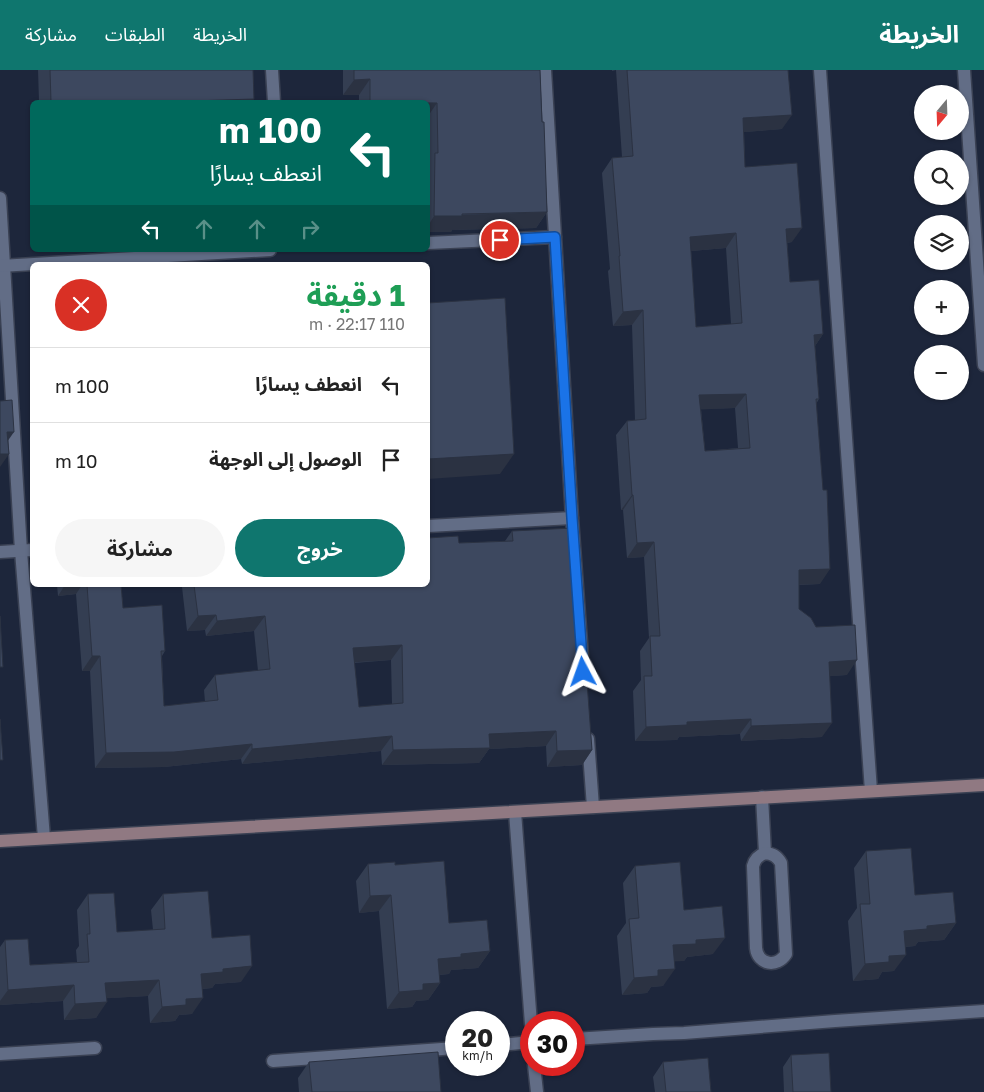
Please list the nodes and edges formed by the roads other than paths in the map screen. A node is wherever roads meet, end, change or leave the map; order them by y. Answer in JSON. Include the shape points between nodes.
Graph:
{"nodes":[{"id":1,"x":272,"y":70,"type":"edge"},
{"id":2,"x":545,"y":70,"type":"edge"},
{"id":3,"x":820,"y":70,"type":"edge"},
{"id":4,"x":964,"y":70,"type":"edge"},
{"id":5,"x":274,"y":100,"type":"edge"},
{"id":6,"x":0,"y":198,"type":"edge"},
{"id":7,"x":555,"y":237,"type":"junction"},
{"id":8,"x":430,"y":243,"type":"edge"},
{"id":9,"x":234,"y":252,"type":"edge"},
{"id":10,"x":56,"y":262,"type":"edge"},
{"id":11,"x":30,"y":263,"type":"edge"},
{"id":12,"x":2,"y":265,"type":"edge"},
{"id":13,"x":984,"y":366,"type":"edge"},
{"id":14,"x":572,"y":518,"type":"junction"},
{"id":15,"x":430,"y":526,"type":"edge"},
{"id":16,"x":27,"y":551,"type":"edge"},
{"id":17,"x":0,"y":552,"type":"edge"},
{"id":18,"x":583,"y":667,"type":"edge"},
{"id":19,"x":587,"y":727,"type":"edge"},
{"id":20,"x":984,"y":785,"type":"edge"},
{"id":21,"x":871,"y":791,"type":"junction"},
{"id":22,"x":762,"y":797,"type":"junction"},
{"id":23,"x":593,"y":807,"type":"junction"},
{"id":24,"x":515,"y":812,"type":"junction"},
{"id":25,"x":44,"y":838,"type":"junction"},
{"id":26,"x":0,"y":840,"type":"edge"},
{"id":27,"x":765,"y":853,"type":"junction"},
{"id":28,"x":530,"y":1011,"type":"edge"},
{"id":29,"x":984,"y":1011,"type":"edge"},
{"id":30,"x":585,"y":1038,"type":"edge"},
{"id":31,"x":96,"y":1048,"type":"dead end"},
{"id":32,"x":445,"y":1049,"type":"edge"},
{"id":33,"x":0,"y":1054,"type":"edge"},
{"id":34,"x":273,"y":1060,"type":"dead end"},
{"id":35,"x":535,"y":1076,"type":"edge"},
{"id":36,"x":536,"y":1092,"type":"edge"}],
"edges":[{"from":1,"to":5,"type":"street"},
{"from":2,"to":7,"type":"street"},
{"from":3,"to":21,"type":"street"},
{"from":4,"to":13,"type":"street"},
{"from":6,"to":12,"type":"street"},
{"from":7,"to":8,"type":"street"},
{"from":7,"to":14,"type":"street"},
{"from":9,"to":10,"type":"street"},
{"from":11,"to":12,"type":"street"},
{"from":12,"to":16,"type":"street"},
{"from":14,"to":15,"type":"street"},
{"from":14,"to":18,"type":"street"},
{"from":16,"to":17,"type":"street"},
{"from":16,"to":25,"type":"street"},
{"from":19,"to":23,"type":"street"},
{"from":20,"to":21,"type":"street"},
{"from":21,"to":22,"type":"street"},
{"from":22,"to":23,"type":"street"},
{"from":22,"to":27,"type":"street"},
{"from":23,"to":24,"type":"street"},
{"from":24,"to":25,"type":"street"},
{"from":24,"to":28,"type":"street"},
{"from":25,"to":26,"type":"street"},
{"from":27,"to":27,"type":"street","via":[[755,860],[753,866],[756,948],[760,959],[778,962],[786,954],[781,863],[772,854]]},
{"from":29,"to":30,"type":"street"},
{"from":31,"to":33,"type":"street"},
{"from":32,"to":34,"type":"street"},
{"from":35,"to":36,"type":"street"}]}
